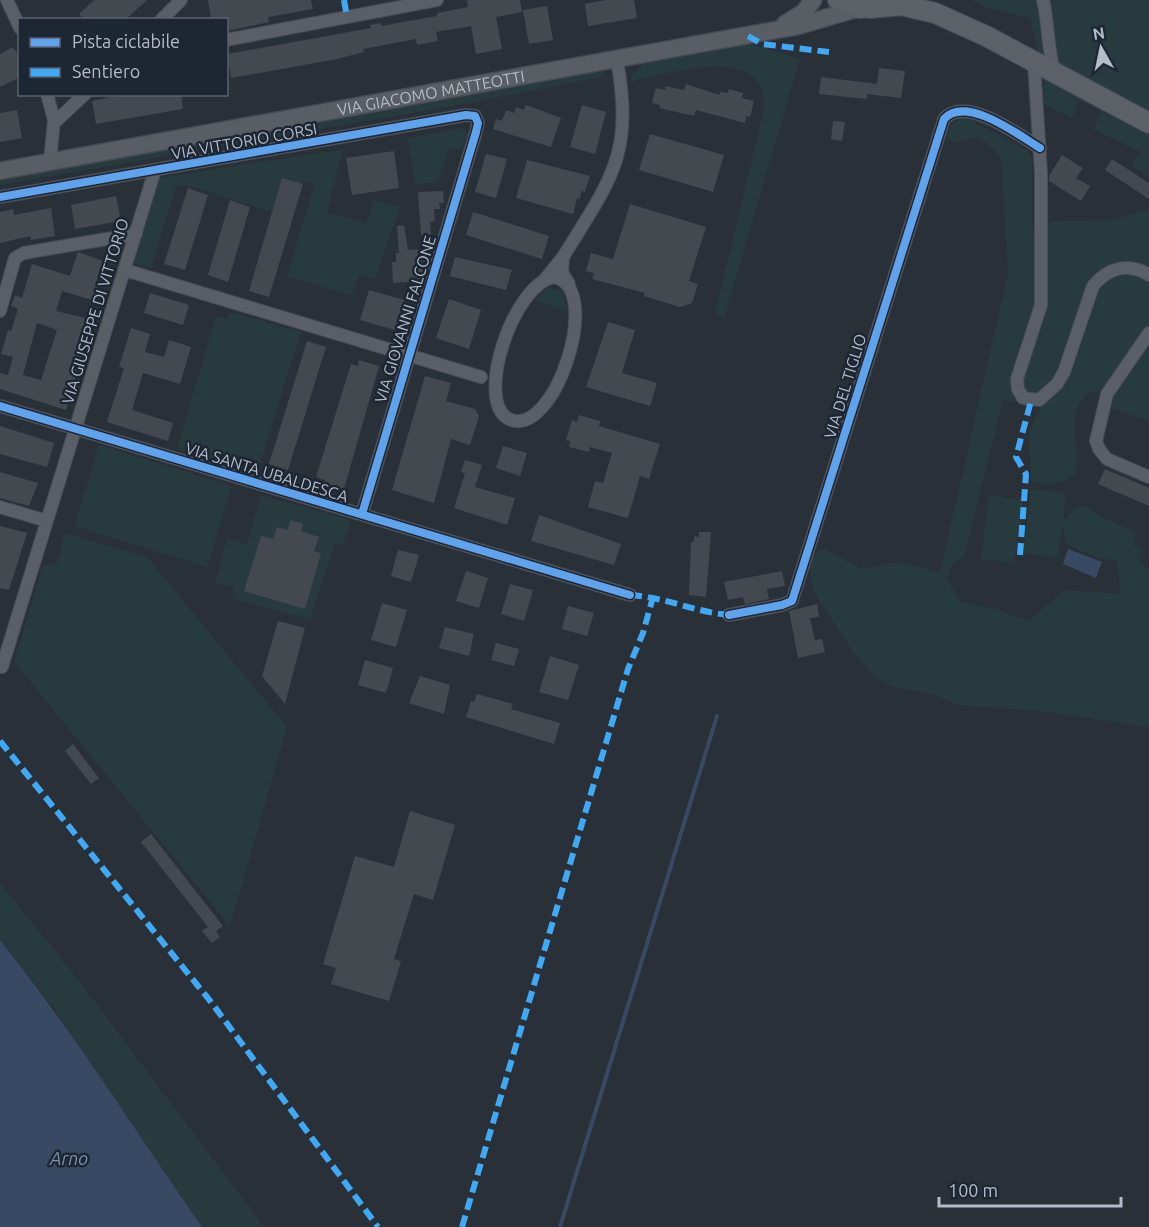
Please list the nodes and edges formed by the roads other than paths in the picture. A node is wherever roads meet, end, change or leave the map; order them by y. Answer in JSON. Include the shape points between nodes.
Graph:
{"nodes":[{"id":1,"x":7,"y":0,"type":"edge"},
{"id":2,"x":181,"y":0,"type":"edge"},
{"id":3,"x":437,"y":0,"type":"edge"},
{"id":4,"x":813,"y":0,"type":"edge"},
{"id":5,"x":838,"y":0,"type":"edge"},
{"id":6,"x":894,"y":0,"type":"edge"},
{"id":7,"x":944,"y":0,"type":"edge"},
{"id":8,"x":1042,"y":0,"type":"edge"},
{"id":9,"x":865,"y":8,"type":"junction"},
{"id":10,"x":164,"y":18,"type":"edge"},
{"id":11,"x":18,"y":24,"type":"edge"},
{"id":12,"x":763,"y":33,"type":"junction"},
{"id":13,"x":1048,"y":34,"type":"junction"},
{"id":14,"x":986,"y":36,"type":"junction"},
{"id":15,"x":228,"y":40,"type":"edge"},
{"id":16,"x":1027,"y":59,"type":"junction"},
{"id":17,"x":617,"y":60,"type":"junction"},
{"id":18,"x":1055,"y":74,"type":"junction"},
{"id":19,"x":47,"y":96,"type":"edge"},
{"id":20,"x":82,"y":96,"type":"edge"},
{"id":21,"x":54,"y":123,"type":"junction"},
{"id":22,"x":1149,"y":123,"type":"edge"},
{"id":23,"x":476,"y":132,"type":"joint"},
{"id":24,"x":1040,"y":148,"type":"junction"},
{"id":25,"x":50,"y":162,"type":"junction"},
{"id":26,"x":155,"y":170,"type":"junction"},
{"id":27,"x":0,"y":171,"type":"edge"},
{"id":28,"x":0,"y":197,"type":"edge"},
{"id":29,"x":136,"y":234,"type":"junction"},
{"id":30,"x":563,"y":257,"type":"junction"},
{"id":31,"x":125,"y":270,"type":"junction"},
{"id":32,"x":1149,"y":275,"type":"edge"},
{"id":33,"x":546,"y":278,"type":"junction"},
{"id":34,"x":569,"y":285,"type":"junction"},
{"id":35,"x":0,"y":311,"type":"edge"},
{"id":36,"x":1149,"y":333,"type":"edge"},
{"id":37,"x":409,"y":354,"type":"junction"},
{"id":38,"x":499,"y":362,"type":"junction"},
{"id":39,"x":481,"y":377,"type":"junction"},
{"id":40,"x":495,"y":392,"type":"junction"},
{"id":41,"x":0,"y":406,"type":"edge"},
{"id":42,"x":76,"y":429,"type":"junction"},
{"id":43,"x":1149,"y":477,"type":"edge"},
{"id":44,"x":0,"y":507,"type":"edge"},
{"id":45,"x":362,"y":514,"type":"junction"},
{"id":46,"x":47,"y":521,"type":"junction"},
{"id":47,"x":630,"y":595,"type":"dead end"},
{"id":48,"x":729,"y":615,"type":"dead end"},
{"id":49,"x":2,"y":667,"type":"dead end"}],
"edges":[{"from":1,"to":11,"type":"street"},
{"from":2,"to":10,"type":"street"},
{"from":3,"to":15,"type":"street"},
{"from":4,"to":12,"type":"main road","via":[[796,18]]},
{"from":5,"to":9,"type":"main road"},
{"from":6,"to":9,"type":"main road"},
{"from":7,"to":14,"type":"main road"},
{"from":8,"to":13,"type":"street"},
{"from":9,"to":12,"type":"main road","name":"VIA GIACOMO MATTEOTTI"},
{"from":9,"to":14,"type":"main road","via":[[913,6]]},
{"from":12,"to":17,"type":"main road","name":"VIA GIACOMO MATTEOTTI"},
{"from":13,"to":16,"type":"street","via":[[1045,45]]},
{"from":13,"to":18,"type":"street"},
{"from":14,"to":16,"type":"main road"},
{"from":16,"to":18,"type":"main road"},
{"from":16,"to":24,"type":"street"},
{"from":17,"to":25,"type":"main road","name":"VIA GIACOMO MATTEOTTI"},
{"from":17,"to":30,"type":"street","via":[[625,118],[618,157],[599,198]]},
{"from":18,"to":22,"type":"main road"},
{"from":19,"to":21,"type":"street"},
{"from":20,"to":21,"type":"street"},
{"from":21,"to":25,"type":"street"},
{"from":23,"to":26,"type":"street","name":"VIA VITTORIO CORSI","via":[[477,118],[466,115]]},
{"from":23,"to":37,"type":"street","name":"VIA GIOVANNI FALCONE"},
{"from":24,"to":32,"type":"street","via":[[1041,305],[1017,380],[1023,398],[1039,400],[1057,384],[1093,286],[1101,277],[1124,268]]},
{"from":24,"to":48,"type":"street","name":"VIA DEL TIGLIO","via":[[987,117],[965,109],[950,112],[944,118],[792,601]]},
{"from":25,"to":27,"type":"main road","name":"VIA GIACOMO MATTEOTTI"},
{"from":26,"to":28,"type":"street","name":"VIA VITTORIO CORSI"},
{"from":26,"to":29,"type":"street","name":"VIA GIUSEPPE DI VITTORIO"},
{"from":29,"to":31,"type":"street","name":"VIA GIUSEPPE DI VITTORIO"},
{"from":29,"to":35,"type":"street","via":[[24,253],[15,258]]},
{"from":30,"to":33,"type":"street"},
{"from":30,"to":34,"type":"street","via":[[562,272]]},
{"from":31,"to":37,"type":"street"},
{"from":31,"to":42,"type":"street","name":"VIA GIUSEPPE DI VITTORIO"},
{"from":33,"to":34,"type":"street","via":[[562,278]]},
{"from":33,"to":38,"type":"street","via":[[518,308]]},
{"from":34,"to":40,"type":"street","via":[[576,297],[576,318],[564,367],[547,404],[531,420],[516,422],[500,412]]},
{"from":36,"to":43,"type":"street","via":[[1107,394],[1096,441],[1107,459]]},
{"from":37,"to":39,"type":"street"},
{"from":37,"to":45,"type":"street","name":"VIA GIOVANNI FALCONE"},
{"from":38,"to":39,"type":"street"},
{"from":38,"to":40,"type":"street"},
{"from":39,"to":40,"type":"street"},
{"from":41,"to":42,"type":"street","name":"VIA SANTA UBALDESCA"},
{"from":42,"to":45,"type":"street","name":"VIA SANTA UBALDESCA"},
{"from":42,"to":46,"type":"street","name":"VIA GIUSEPPE DI VITTORIO"},
{"from":44,"to":46,"type":"street"},
{"from":45,"to":47,"type":"street","name":"VIA SANTA UBALDESCA"},
{"from":46,"to":49,"type":"street","name":"VIA GIUSEPPE DI VITTORIO"}]}
